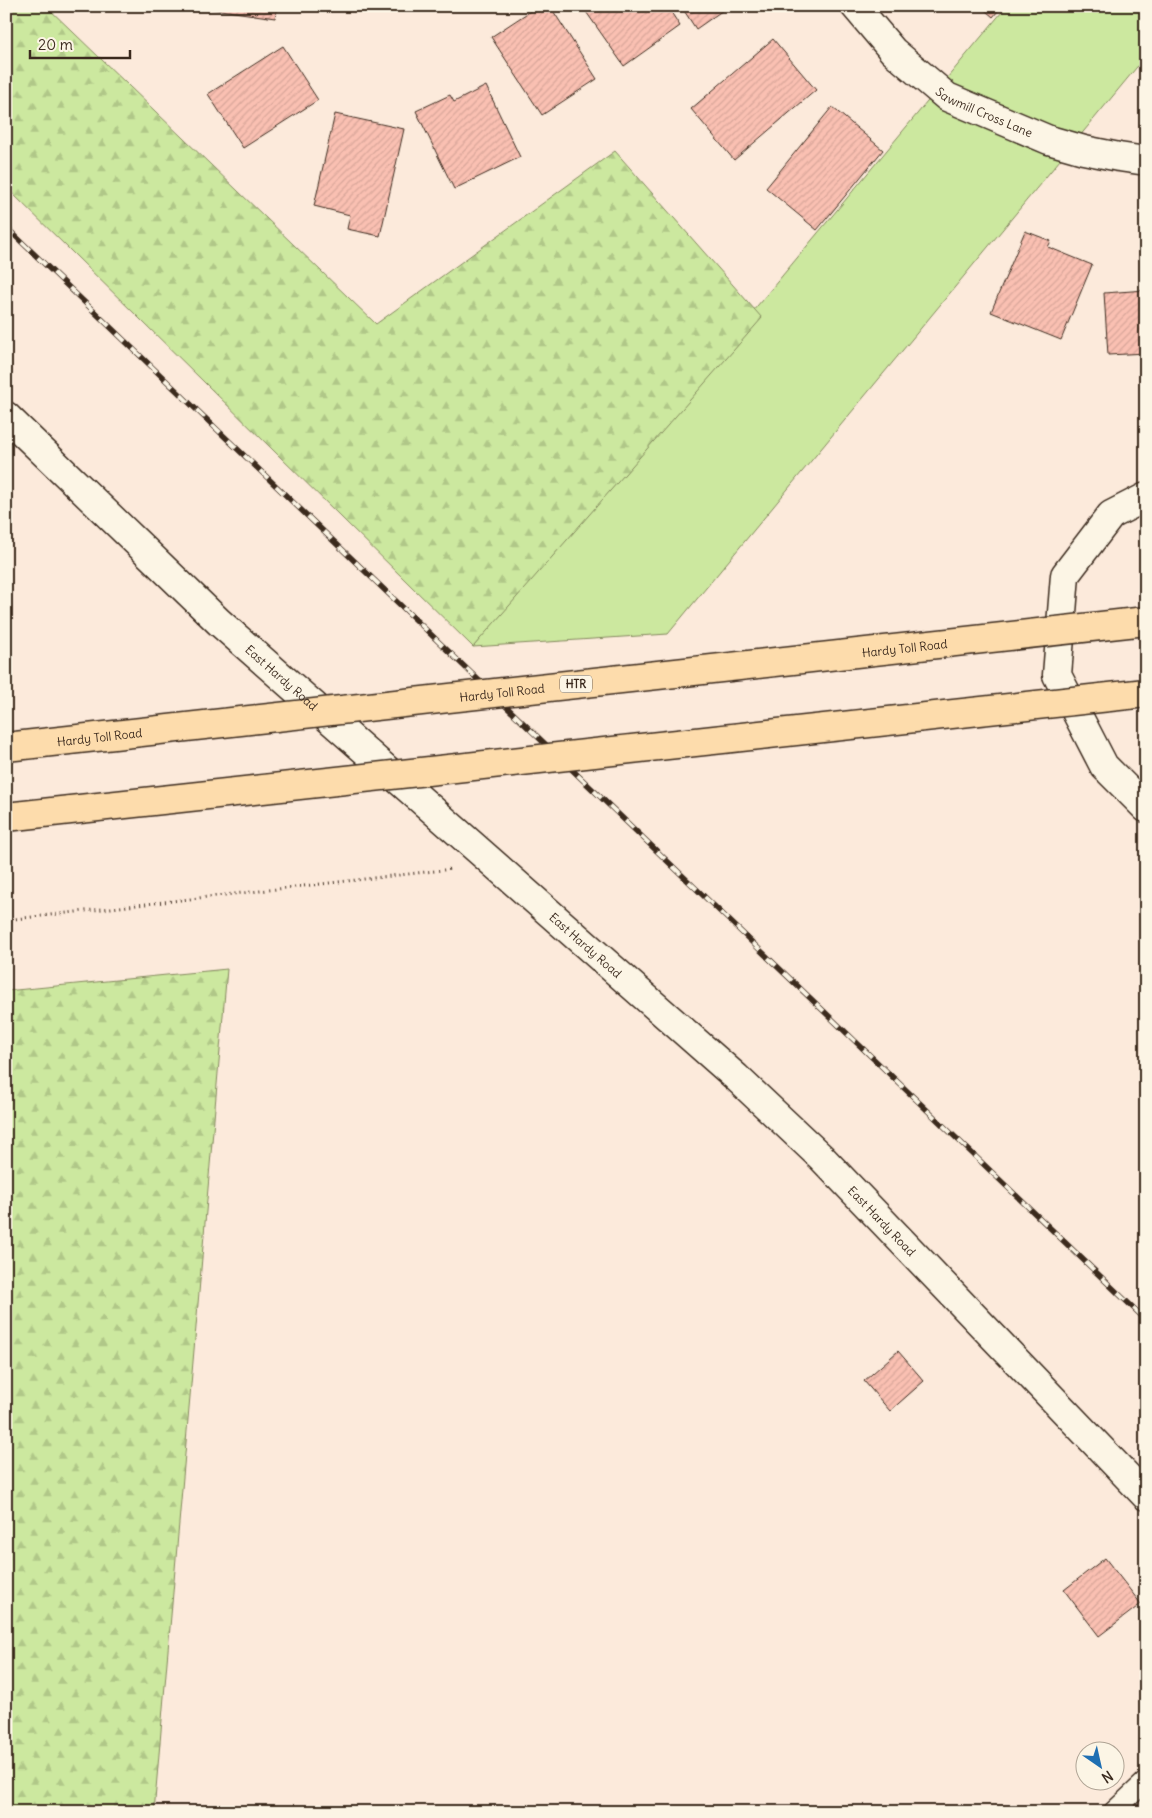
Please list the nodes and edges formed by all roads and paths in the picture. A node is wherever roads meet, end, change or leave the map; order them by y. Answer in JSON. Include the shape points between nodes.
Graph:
{"nodes":[{"id":1,"x":855,"y":6,"type":"edge"},
{"id":2,"x":1146,"y":161,"type":"edge"},
{"id":3,"x":6,"y":416,"type":"edge"},
{"id":4,"x":1146,"y":497,"type":"edge"},
{"id":5,"x":1146,"y":621,"type":"edge"},
{"id":6,"x":1146,"y":693,"type":"edge"},
{"id":7,"x":6,"y":747,"type":"edge"},
{"id":8,"x":1146,"y":808,"type":"edge"},
{"id":9,"x":6,"y":817,"type":"edge"},
{"id":10,"x":495,"y":864,"type":"junction"},
{"id":11,"x":6,"y":920,"type":"edge"},
{"id":12,"x":1146,"y":1496,"type":"edge"},
{"id":13,"x":1146,"y":1781,"type":"edge"},
{"id":14,"x":1113,"y":1812,"type":"edge"}],
"edges":[{"from":1,"to":2,"type":"street","name":"Sawmill Cross Lane","via":[[893,51],[946,97],[1049,140],[1119,158]]},
{"from":3,"to":10,"type":"street","name":"East Hardy Road","via":[[219,622]]},
{"from":4,"to":8,"type":"street","via":[[1111,514],[1065,575],[1058,675],[1104,766]]},
{"from":5,"to":7,"type":"highway","name":"Hardy Toll Road","number":"HTR","bridge":true},
{"from":6,"to":9,"type":"highway","bridge":true},
{"from":10,"to":11,"type":"path"},
{"from":10,"to":12,"type":"street","name":"East Hardy Road","via":[[736,1077],[821,1157]]},
{"from":13,"to":14,"type":"lane"}]}
